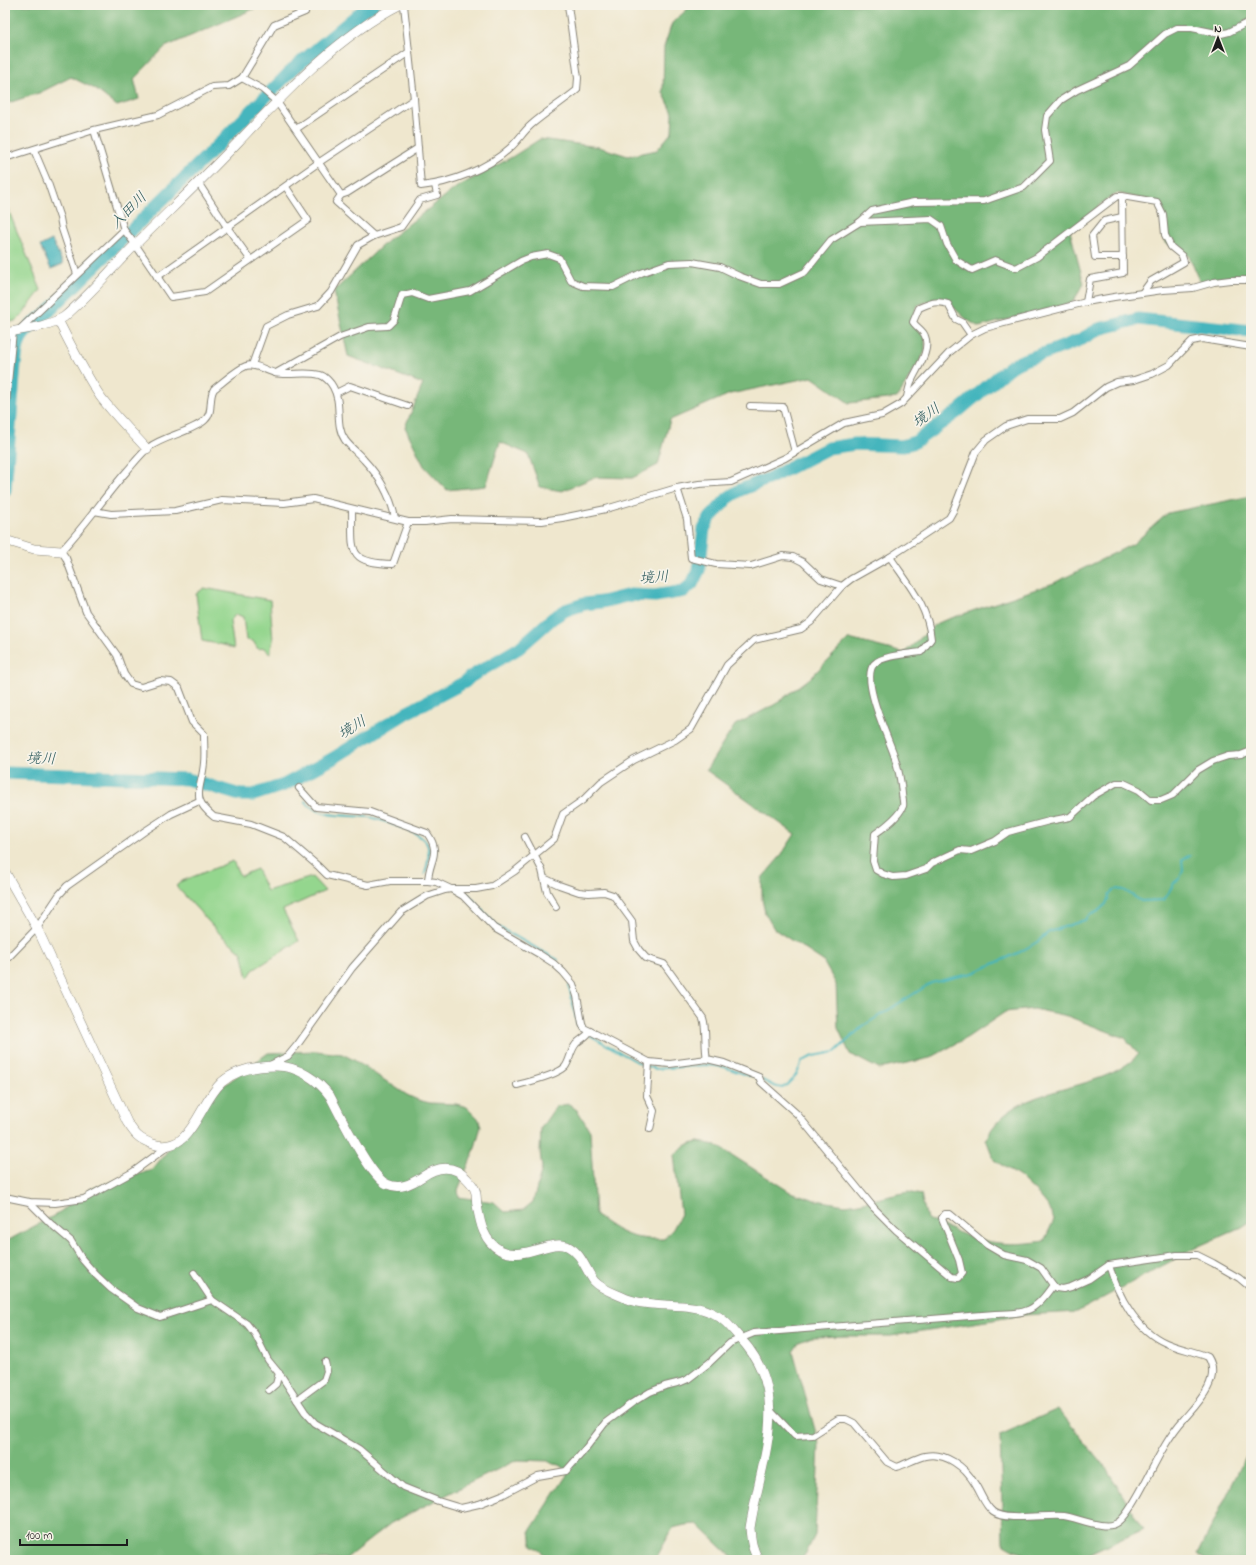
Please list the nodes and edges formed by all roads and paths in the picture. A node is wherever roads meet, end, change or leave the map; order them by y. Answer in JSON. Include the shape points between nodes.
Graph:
{"nodes":[{"id":1,"x":399,"y":5,"type":"edge"},
{"id":2,"x":404,"y":5,"type":"edge"},
{"id":3,"x":568,"y":5,"type":"edge"},
{"id":4,"x":305,"y":12,"type":"dead end"},
{"id":5,"x":1251,"y":21,"type":"edge"},
{"id":6,"x":409,"y":52,"type":"junction"},
{"id":7,"x":242,"y":78,"type":"junction"},
{"id":8,"x":273,"y":99,"type":"junction"},
{"id":9,"x":414,"y":99,"type":"junction"},
{"id":10,"x":296,"y":129,"type":"junction"},
{"id":11,"x":94,"y":130,"type":"junction"},
{"id":12,"x":418,"y":148,"type":"junction"},
{"id":13,"x":34,"y":150,"type":"junction"},
{"id":14,"x":5,"y":158,"type":"edge"},
{"id":15,"x":318,"y":163,"type":"junction"},
{"id":16,"x":198,"y":184,"type":"junction"},
{"id":17,"x":435,"y":185,"type":"junction"},
{"id":18,"x":286,"y":187,"type":"junction"},
{"id":19,"x":341,"y":195,"type":"junction"},
{"id":20,"x":1122,"y":196,"type":"junction"},
{"id":21,"x":1122,"y":217,"type":"junction"},
{"id":22,"x":860,"y":222,"type":"junction"},
{"id":23,"x":227,"y":227,"type":"junction"},
{"id":24,"x":125,"y":231,"type":"junction"},
{"id":25,"x":374,"y":236,"type":"junction"},
{"id":26,"x":133,"y":242,"type":"junction"},
{"id":27,"x":1123,"y":257,"type":"junction"},
{"id":28,"x":250,"y":259,"type":"junction"},
{"id":29,"x":77,"y":274,"type":"junction"},
{"id":30,"x":158,"y":277,"type":"junction"},
{"id":31,"x":1251,"y":280,"type":"edge"},
{"id":32,"x":1142,"y":293,"type":"junction"},
{"id":33,"x":1086,"y":302,"type":"junction"},
{"id":34,"x":58,"y":320,"type":"junction"},
{"id":35,"x":12,"y":331,"type":"edge"},
{"id":36,"x":971,"y":335,"type":"junction"},
{"id":37,"x":1251,"y":347,"type":"edge"},
{"id":38,"x":252,"y":365,"type":"junction"},
{"id":39,"x":276,"y":373,"type":"junction"},
{"id":40,"x":336,"y":393,"type":"junction"},
{"id":41,"x":906,"y":398,"type":"junction"},
{"id":42,"x":408,"y":406,"type":"dead end"},
{"id":43,"x":750,"y":406,"type":"dead end"},
{"id":44,"x":5,"y":415,"type":"edge"},
{"id":45,"x":147,"y":448,"type":"junction"},
{"id":46,"x":795,"y":452,"type":"junction"},
{"id":47,"x":676,"y":488,"type":"junction"},
{"id":48,"x":352,"y":509,"type":"junction"},
{"id":49,"x":94,"y":511,"type":"junction"},
{"id":50,"x":395,"y":518,"type":"junction"},
{"id":51,"x":408,"y":522,"type":"junction"},
{"id":52,"x":7,"y":541,"type":"edge"},
{"id":53,"x":60,"y":551,"type":"junction"},
{"id":54,"x":890,"y":557,"type":"junction"},
{"id":55,"x":842,"y":586,"type":"junction"},
{"id":56,"x":1251,"y":751,"type":"edge"},
{"id":57,"x":300,"y":788,"type":"dead end"},
{"id":58,"x":200,"y":801,"type":"junction"},
{"id":59,"x":525,"y":837,"type":"dead end"},
{"id":60,"x":533,"y":855,"type":"junction"},
{"id":61,"x":5,"y":872,"type":"edge"},
{"id":62,"x":544,"y":878,"type":"junction"},
{"id":63,"x":428,"y":880,"type":"junction"},
{"id":64,"x":451,"y":889,"type":"junction"},
{"id":65,"x":556,"y":907,"type":"dead end"},
{"id":66,"x":37,"y":928,"type":"junction"},
{"id":67,"x":5,"y":961,"type":"edge"},
{"id":68,"x":588,"y":1034,"type":"junction"},
{"id":69,"x":707,"y":1059,"type":"junction"},
{"id":70,"x":649,"y":1065,"type":"junction"},
{"id":71,"x":268,"y":1066,"type":"junction"},
{"id":72,"x":517,"y":1084,"type":"dead end"},
{"id":73,"x":650,"y":1129,"type":"dead end"},
{"id":74,"x":167,"y":1147,"type":"junction"},
{"id":75,"x":5,"y":1197,"type":"edge"},
{"id":76,"x":29,"y":1202,"type":"junction"},
{"id":77,"x":1109,"y":1265,"type":"junction"},
{"id":78,"x":194,"y":1273,"type":"dead end"},
{"id":79,"x":1053,"y":1285,"type":"junction"},
{"id":80,"x":1251,"y":1288,"type":"edge"},
{"id":81,"x":212,"y":1300,"type":"junction"},
{"id":82,"x":740,"y":1338,"type":"junction"},
{"id":83,"x":325,"y":1362,"type":"dead end"},
{"id":84,"x":279,"y":1373,"type":"junction"},
{"id":85,"x":269,"y":1390,"type":"dead end"},
{"id":86,"x":297,"y":1400,"type":"junction"},
{"id":87,"x":769,"y":1409,"type":"junction"},
{"id":88,"x":758,"y":1560,"type":"edge"}],
"edges":[{"from":1,"to":8,"type":"street","via":[[381,14],[341,43]]},
{"from":2,"to":6,"type":"street"},
{"from":3,"to":17,"type":"street","via":[[578,78],[577,90],[531,125],[510,148],[496,158],[465,176]]},
{"from":4,"to":7,"type":"street","via":[[274,25]]},
{"from":5,"to":22,"type":"street","via":[[1221,34],[1192,28],[1177,28],[1165,34],[1129,66],[1061,100],[1047,116],[1045,130],[1050,161],[1024,186],[984,201],[914,202],[872,211]]},
{"from":6,"to":9,"type":"street"},
{"from":6,"to":10,"type":"street"},
{"from":7,"to":8,"type":"street"},
{"from":7,"to":11,"type":"street","via":[[230,86],[204,91],[158,115]]},
{"from":8,"to":10,"type":"street"},
{"from":8,"to":16,"type":"street"},
{"from":9,"to":12,"type":"street"},
{"from":9,"to":15,"type":"street"},
{"from":10,"to":15,"type":"street"},
{"from":11,"to":13,"type":"street"},
{"from":11,"to":24,"type":"street"},
{"from":12,"to":17,"type":"street","via":[[421,186]]},
{"from":12,"to":19,"type":"street"},
{"from":13,"to":14,"type":"street"},
{"from":13,"to":29,"type":"street","via":[[60,218]]},
{"from":15,"to":18,"type":"street"},
{"from":15,"to":19,"type":"street"},
{"from":16,"to":23,"type":"street"},
{"from":16,"to":26,"type":"street"},
{"from":17,"to":25,"type":"street","via":[[437,195],[420,200],[401,228]]},
{"from":18,"to":23,"type":"street"},
{"from":18,"to":28,"type":"street","via":[[308,220]]},
{"from":19,"to":25,"type":"street","via":[[336,202]]},
{"from":20,"to":21,"type":"street"},
{"from":20,"to":22,"type":"street","via":[[1118,196],[1037,258],[1016,268],[994,260],[972,270],[956,260],[941,226],[931,219]]},
{"from":20,"to":32,"type":"street","via":[[1157,202],[1164,214],[1165,235],[1184,262],[1151,281]]},
{"from":21,"to":27,"type":"street"},
{"from":21,"to":27,"type":"street","via":[[1104,221],[1092,236],[1095,258]]},
{"from":22,"to":39,"type":"street","via":[[831,240],[805,272],[778,284],[761,284],[720,267],[692,262],[668,263],[613,287],[583,286],[571,281],[559,258],[548,254],[531,257],[470,291],[428,298],[412,293],[402,294],[394,320],[388,326],[368,327],[340,337]]},
{"from":23,"to":28,"type":"street"},
{"from":23,"to":30,"type":"street"},
{"from":24,"to":26,"type":"street"},
{"from":24,"to":29,"type":"street"},
{"from":25,"to":38,"type":"street","via":[[358,245],[331,292],[318,306],[288,315],[266,326]]},
{"from":26,"to":30,"type":"street"},
{"from":26,"to":34,"type":"street","via":[[70,312]]},
{"from":27,"to":33,"type":"street","via":[[1123,273],[1090,279]]},
{"from":28,"to":30,"type":"street","via":[[205,292],[171,296]]},
{"from":29,"to":35,"type":"street"},
{"from":31,"to":32,"type":"street","via":[[1230,280],[1193,288]]},
{"from":32,"to":33,"type":"street"},
{"from":33,"to":36,"type":"street","via":[[998,324]]},
{"from":34,"to":35,"type":"street"},
{"from":34,"to":45,"type":"street","via":[[100,396]]},
{"from":35,"to":44,"type":"street"},
{"from":36,"to":41,"type":"street","via":[[950,352]]},
{"from":36,"to":41,"type":"street","via":[[962,322],[956,319],[948,304],[940,301],[919,308],[914,322],[924,333],[927,344]]},
{"from":37,"to":54,"type":"street","via":[[1202,339],[1192,342],[1169,365],[1152,374],[1106,387],[1073,413],[1060,419],[1027,419],[1006,426],[986,440],[976,452],[949,518]]},
{"from":38,"to":39,"type":"street"},
{"from":38,"to":45,"type":"street","via":[[246,366],[214,389],[211,393],[211,410],[205,420]]},
{"from":39,"to":40,"type":"street","via":[[322,375]]},
{"from":40,"to":42,"type":"street","via":[[350,386]]},
{"from":40,"to":50,"type":"street","via":[[341,434],[384,488]]},
{"from":41,"to":46,"type":"street","via":[[882,415],[844,423]]},
{"from":43,"to":46,"type":"street","via":[[783,406]]},
{"from":45,"to":49,"type":"street"},
{"from":46,"to":47,"type":"street","via":[[731,482]]},
{"from":47,"to":51,"type":"street","via":[[606,509],[542,521],[452,519]]},
{"from":47,"to":55,"type":"street","via":[[687,519],[691,558],[716,564],[751,566],[783,556],[793,557],[803,562],[821,579]]},
{"from":48,"to":49,"type":"street","via":[[313,499],[284,503],[222,500],[175,511],[111,514]]},
{"from":48,"to":50,"type":"street"},
{"from":48,"to":51,"type":"street","via":[[353,546],[356,554],[363,560],[375,563],[393,564]]},
{"from":49,"to":53,"type":"street"},
{"from":50,"to":51,"type":"street"},
{"from":52,"to":53,"type":"street"},
{"from":53,"to":58,"type":"street","via":[[66,558],[86,612],[117,655],[131,684],[140,687],[160,681],[171,682],[179,688],[192,722],[204,734],[204,764],[198,793]]},
{"from":54,"to":55,"type":"street"},
{"from":54,"to":56,"type":"street","via":[[922,605],[930,625],[931,639],[921,652],[894,655],[875,664],[871,670],[873,698],[894,755],[902,786],[903,806],[891,822],[875,834],[873,861],[876,870],[883,874],[893,877],[906,876],[926,869],[932,863],[960,850],[971,851],[995,841],[1008,832],[1070,817],[1093,796],[1116,783],[1124,783],[1139,790],[1151,800],[1161,800],[1172,795],[1198,770],[1213,761]]},
{"from":55,"to":60,"type":"street","via":[[811,622],[801,629],[754,640],[728,665],[691,730],[634,760],[601,782],[564,814],[554,839]]},
{"from":57,"to":63,"type":"street","via":[[316,807],[370,812],[427,833],[435,849]]},
{"from":58,"to":63,"type":"street","via":[[214,817],[251,824],[284,836],[327,875],[368,885],[390,881]]},
{"from":58,"to":66,"type":"street","via":[[171,814],[67,886]]},
{"from":59,"to":60,"type":"street"},
{"from":60,"to":62,"type":"street"},
{"from":60,"to":64,"type":"street","via":[[492,886]]},
{"from":61,"to":66,"type":"street"},
{"from":62,"to":65,"type":"street","via":[[547,892]]},
{"from":62,"to":69,"type":"street","via":[[579,892],[604,892],[616,898],[632,921],[634,941],[639,950],[646,958],[664,964],[703,1018]]},
{"from":63,"to":64,"type":"street"},
{"from":64,"to":68,"type":"street","via":[[463,896],[494,928],[539,954],[563,972],[573,984],[582,1023]]},
{"from":64,"to":71,"type":"street","via":[[427,896],[401,912],[352,968],[288,1056]]},
{"from":66,"to":67,"type":"street"},
{"from":66,"to":74,"type":"street","via":[[126,1122],[138,1138],[157,1146]]},
{"from":68,"to":70,"type":"street"},
{"from":68,"to":72,"type":"street","via":[[576,1043],[566,1066],[534,1081]]},
{"from":69,"to":70,"type":"street"},
{"from":69,"to":79,"type":"street","via":[[724,1063],[760,1080],[797,1114],[874,1208],[952,1277],[958,1278],[962,1273],[942,1218],[945,1214],[950,1214],[987,1245],[1004,1255],[1027,1260],[1041,1268]]},
{"from":70,"to":73,"type":"street","via":[[648,1096],[654,1111]]},
{"from":71,"to":74,"type":"street","via":[[245,1070],[222,1083],[183,1138]]},
{"from":71,"to":82,"type":"street","via":[[281,1066],[299,1071],[323,1087],[369,1166],[377,1178],[387,1184],[398,1187],[410,1185],[434,1170],[450,1168],[459,1172],[475,1190],[484,1234],[501,1250],[523,1253],[564,1245],[581,1257],[602,1288],[629,1300],[712,1312]]},
{"from":74,"to":76,"type":"street","via":[[133,1172],[84,1199],[55,1203]]},
{"from":75,"to":76,"type":"street"},
{"from":76,"to":81,"type":"street","via":[[71,1241],[82,1259],[110,1289],[138,1308],[160,1317]]},
{"from":77,"to":79,"type":"street","via":[[1089,1280],[1071,1287],[1062,1289]]},
{"from":77,"to":80,"type":"street","via":[[1177,1255],[1197,1255],[1239,1278]]},
{"from":77,"to":87,"type":"street","via":[[1118,1290],[1131,1313],[1146,1330],[1166,1343],[1208,1357],[1213,1370],[1212,1379],[1198,1402],[1178,1426],[1130,1507],[1117,1523],[1106,1526],[1064,1516],[1003,1516],[993,1512],[960,1465],[941,1456],[926,1456],[897,1467],[887,1462],[854,1423],[838,1419],[813,1435],[795,1436]]},
{"from":78,"to":81,"type":"street"},
{"from":79,"to":82,"type":"street","via":[[1032,1309],[1020,1313],[754,1333]]},
{"from":81,"to":84,"type":"street","via":[[247,1324],[268,1360]]},
{"from":82,"to":86,"type":"street","via":[[730,1343],[688,1379],[650,1392],[604,1423],[566,1471],[538,1476],[502,1495],[461,1508],[403,1487],[359,1449],[315,1423]]},
{"from":82,"to":87,"type":"street","via":[[759,1363],[766,1384]]},
{"from":83,"to":86,"type":"street","via":[[327,1371],[324,1380]]},
{"from":84,"to":85,"type":"street","via":[[276,1384]]},
{"from":84,"to":86,"type":"street"},
{"from":87,"to":88,"type":"street","via":[[768,1444],[750,1528]]}]}
